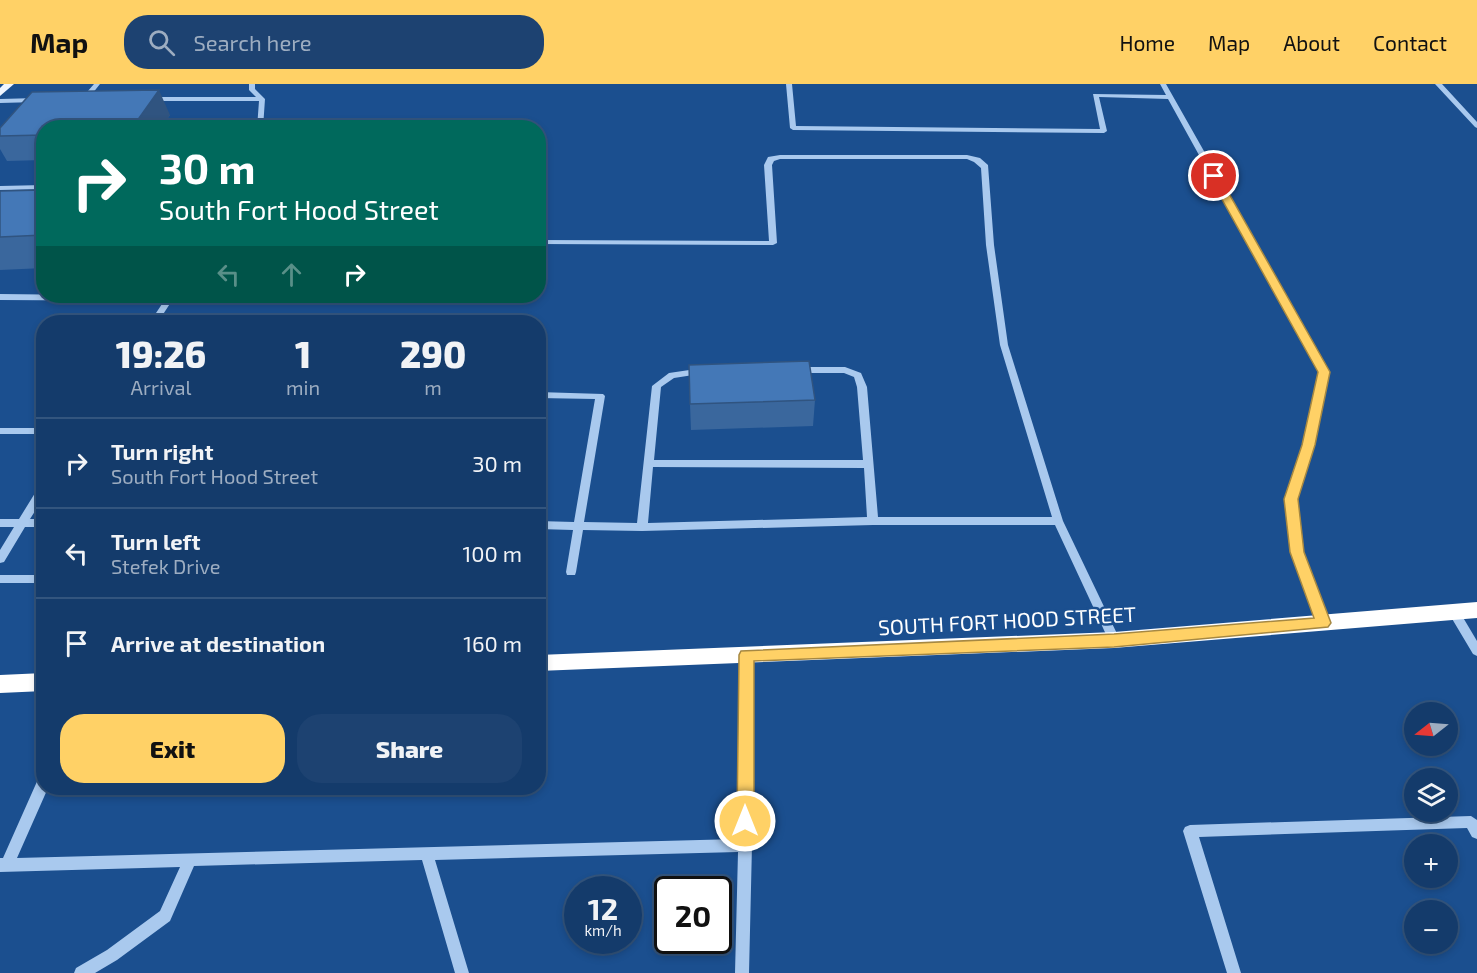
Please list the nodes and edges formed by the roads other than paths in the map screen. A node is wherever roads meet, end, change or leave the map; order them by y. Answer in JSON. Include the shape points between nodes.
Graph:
{"nodes":[{"id":1,"x":9,"y":84,"type":"edge"},
{"id":2,"x":97,"y":84,"type":"edge"},
{"id":3,"x":252,"y":84,"type":"edge"},
{"id":4,"x":789,"y":84,"type":"edge"},
{"id":5,"x":1163,"y":84,"type":"edge"},
{"id":6,"x":1438,"y":84,"type":"edge"},
{"id":7,"x":0,"y":93,"type":"edge"},
{"id":8,"x":1170,"y":97,"type":"junction"},
{"id":9,"x":139,"y":99,"type":"edge"},
{"id":10,"x":262,"y":99,"type":"junction"},
{"id":11,"x":0,"y":100,"type":"edge"},
{"id":12,"x":71,"y":100,"type":"edge"},
{"id":13,"x":83,"y":100,"type":"junction"},
{"id":14,"x":94,"y":100,"type":"edge"},
{"id":15,"x":40,"y":108,"type":"edge"},
{"id":16,"x":261,"y":120,"type":"edge"},
{"id":17,"x":1477,"y":126,"type":"edge"},
{"id":18,"x":0,"y":188,"type":"edge"},
{"id":19,"x":36,"y":188,"type":"edge"},
{"id":20,"x":546,"y":243,"type":"edge"},
{"id":21,"x":0,"y":297,"type":"edge"},
{"id":22,"x":36,"y":297,"type":"edge"},
{"id":23,"x":789,"y":370,"type":"edge"},
{"id":24,"x":710,"y":371,"type":"edge"},
{"id":25,"x":546,"y":395,"type":"edge"},
{"id":26,"x":0,"y":431,"type":"edge"},
{"id":27,"x":36,"y":431,"type":"edge"},
{"id":28,"x":648,"y":463,"type":"junction"},
{"id":29,"x":868,"y":464,"type":"junction"},
{"id":30,"x":36,"y":501,"type":"edge"},
{"id":31,"x":873,"y":521,"type":"junction"},
{"id":32,"x":1058,"y":521,"type":"junction"},
{"id":33,"x":0,"y":523,"type":"edge"},
{"id":34,"x":22,"y":523,"type":"junction"},
{"id":35,"x":36,"y":523,"type":"edge"},
{"id":36,"x":546,"y":525,"type":"edge"},
{"id":37,"x":578,"y":525,"type":"junction"},
{"id":38,"x":642,"y":527,"type":"junction"},
{"id":39,"x":0,"y":559,"type":"edge"},
{"id":40,"x":571,"y":572,"type":"dead end"},
{"id":41,"x":0,"y":579,"type":"edge"},
{"id":42,"x":36,"y":579,"type":"edge"},
{"id":43,"x":1477,"y":610,"type":"edge"},
{"id":44,"x":1454,"y":612,"type":"junction"},
{"id":45,"x":1323,"y":623,"type":"junction"},
{"id":46,"x":1114,"y":640,"type":"junction"},
{"id":47,"x":1477,"y":651,"type":"edge"},
{"id":48,"x":746,"y":655,"type":"junction"},
{"id":49,"x":546,"y":663,"type":"edge"},
{"id":50,"x":36,"y":682,"type":"edge"},
{"id":51,"x":0,"y":684,"type":"edge"},
{"id":52,"x":37,"y":795,"type":"edge"},
{"id":53,"x":1477,"y":833,"type":"edge"},
{"id":54,"x":745,"y":845,"type":"junction"},
{"id":55,"x":427,"y":854,"type":"junction"},
{"id":56,"x":190,"y":860,"type":"junction"},
{"id":57,"x":4,"y":865,"type":"edge"},
{"id":58,"x":81,"y":973,"type":"edge"},
{"id":59,"x":462,"y":973,"type":"edge"},
{"id":60,"x":742,"y":973,"type":"edge"},
{"id":61,"x":1234,"y":973,"type":"edge"}],
"edges":[{"from":1,"to":7,"type":"main road"},
{"from":2,"to":13,"type":"street"},
{"from":3,"to":10,"type":"street","via":[[252,90]]},
{"from":4,"to":8,"type":"street","via":[[793,128],[1104,131],[1095,95]]},
{"from":5,"to":8,"type":"street"},
{"from":6,"to":17,"type":"street"},
{"from":8,"to":45,"type":"street","via":[[1324,372],[1309,445],[1291,499],[1297,552]]},
{"from":9,"to":10,"type":"street"},
{"from":10,"to":16,"type":"street"},
{"from":11,"to":15,"type":"street","via":[[48,100]]},
{"from":12,"to":13,"type":"street"},
{"from":13,"to":14,"type":"street"},
{"from":18,"to":19,"type":"street"},
{"from":20,"to":32,"type":"street","via":[[773,243],[768,165],[771,159],[977,160],[985,167],[988,224],[1004,345]]},
{"from":21,"to":22,"type":"street"},
{"from":23,"to":29,"type":"street","via":[[845,370],[858,375]]},
{"from":24,"to":28,"type":"street","via":[[672,375],[657,386]]},
{"from":25,"to":37,"type":"street","via":[[600,396]]},
{"from":26,"to":27,"type":"street"},
{"from":28,"to":29,"type":"street"},
{"from":28,"to":38,"type":"street"},
{"from":29,"to":31,"type":"street"},
{"from":30,"to":34,"type":"street"},
{"from":31,"to":32,"type":"street"},
{"from":31,"to":38,"type":"street"},
{"from":32,"to":46,"type":"street"},
{"from":33,"to":34,"type":"street"},
{"from":34,"to":35,"type":"street"},
{"from":34,"to":39,"type":"street"},
{"from":36,"to":37,"type":"street"},
{"from":37,"to":38,"type":"street"},
{"from":37,"to":40,"type":"street"},
{"from":41,"to":42,"type":"street"},
{"from":43,"to":44,"type":"highway","name":"SOUTH FORT HOOD STREET"},
{"from":44,"to":45,"type":"highway","name":"SOUTH FORT HOOD STREET"},
{"from":44,"to":47,"type":"street"},
{"from":45,"to":46,"type":"highway","name":"SOUTH FORT HOOD STREET"},
{"from":46,"to":48,"type":"highway","name":"SOUTH FORT HOOD STREET"},
{"from":48,"to":49,"type":"highway","name":"SOUTH FORT HOOD STREET"},
{"from":48,"to":54,"type":"street"},
{"from":50,"to":51,"type":"highway"},
{"from":52,"to":57,"type":"street"},
{"from":53,"to":61,"type":"street","via":[[1471,822],[1190,831]]},
{"from":54,"to":55,"type":"street"},
{"from":54,"to":60,"type":"street"},
{"from":55,"to":56,"type":"street"},
{"from":55,"to":59,"type":"street"},
{"from":56,"to":57,"type":"street"},
{"from":56,"to":58,"type":"street","via":[[165,916]]}]}
